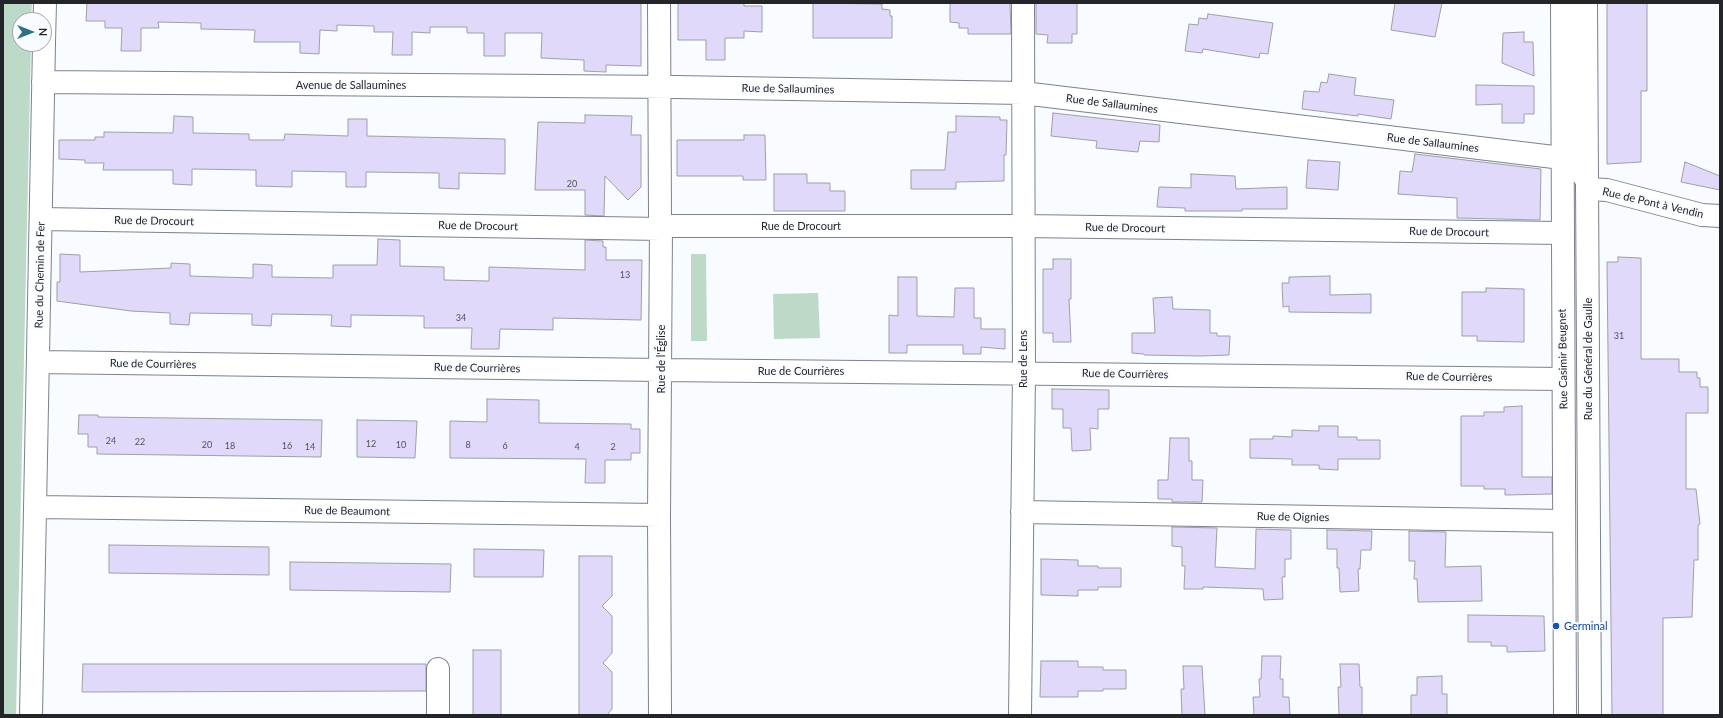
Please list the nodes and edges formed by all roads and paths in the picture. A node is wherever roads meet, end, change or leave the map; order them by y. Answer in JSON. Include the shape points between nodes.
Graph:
{"nodes":[{"id":1,"x":659,"y":3,"type":"edge"},
{"id":2,"x":1023,"y":3,"type":"edge"},
{"id":3,"x":1562,"y":3,"type":"edge"},
{"id":4,"x":1574,"y":3,"type":"edge"},
{"id":5,"x":1586,"y":3,"type":"edge"},
{"id":6,"x":44,"y":52,"type":"edge"},
{"id":7,"x":43,"y":82,"type":"junction"},
{"id":8,"x":659,"y":87,"type":"junction"},
{"id":9,"x":1023,"y":93,"type":"junction"},
{"id":10,"x":1562,"y":158,"type":"junction"},
{"id":11,"x":1587,"y":189,"type":"junction"},
{"id":12,"x":1720,"y":216,"type":"edge"},
{"id":13,"x":41,"y":219,"type":"junction"},
{"id":14,"x":1023,"y":226,"type":"junction"},
{"id":15,"x":661,"y":229,"type":"junction"},
{"id":16,"x":1562,"y":233,"type":"junction"},
{"id":17,"x":38,"y":362,"type":"junction"},
{"id":18,"x":661,"y":370,"type":"junction"},
{"id":19,"x":1024,"y":373,"type":"junction"},
{"id":20,"x":1563,"y":378,"type":"junction"},
{"id":21,"x":36,"y":507,"type":"junction"},
{"id":22,"x":1022,"y":512,"type":"junction"},
{"id":23,"x":659,"y":515,"type":"junction"},
{"id":24,"x":1564,"y":521,"type":"junction"},
{"id":25,"x":438,"y":669,"type":"dead end"},
{"id":26,"x":31,"y":715,"type":"edge"},
{"id":27,"x":438,"y":715,"type":"edge"},
{"id":28,"x":660,"y":715,"type":"edge"},
{"id":29,"x":1020,"y":715,"type":"edge"},
{"id":30,"x":1565,"y":715,"type":"edge"},
{"id":31,"x":1590,"y":715,"type":"edge"}],
"edges":[{"from":1,"to":8,"type":"street","name":"Rue de l'Église"},
{"from":2,"to":9,"type":"street","name":"Rue de Lens"},
{"from":3,"to":10,"type":"street","name":"Rue Casimir Beugnet"},
{"from":4,"to":11,"type":"lane","via":[[1576,174]]},
{"from":5,"to":11,"type":"street","name":"Rue du Général de Gaulle"},
{"from":6,"to":7,"type":"street","name":"Rue du Chemin de Fer"},
{"from":7,"to":8,"type":"street","name":"Avenue de Sallaumines"},
{"from":7,"to":13,"type":"street","name":"Rue du Chemin de Fer"},
{"from":8,"to":9,"type":"street","name":"Rue de Sallaumines"},
{"from":8,"to":15,"type":"street","name":"Rue de l'Église"},
{"from":9,"to":10,"type":"street","name":"Rue de Sallaumines"},
{"from":9,"to":14,"type":"street","name":"Rue de Lens"},
{"from":10,"to":16,"type":"street","name":"Rue Casimir Beugnet"},
{"from":11,"to":12,"type":"street","name":"Rue de Pont à Vendin","via":[[1607,190],[1702,215]]},
{"from":11,"to":31,"type":"street","name":"Rue du Général de Gaulle"},
{"from":13,"to":15,"type":"street","name":"Rue de Drocourt"},
{"from":13,"to":17,"type":"street","name":"Rue du Chemin de Fer"},
{"from":14,"to":15,"type":"street","name":"Rue de Drocourt","via":[[670,226]]},
{"from":14,"to":16,"type":"street","name":"Rue de Drocourt"},
{"from":14,"to":19,"type":"street","name":"Rue de Lens"},
{"from":15,"to":18,"type":"street","name":"Rue de l'Église"},
{"from":16,"to":20,"type":"street","name":"Rue Casimir Beugnet"},
{"from":17,"to":18,"type":"street","name":"Rue de Courrières"},
{"from":17,"to":21,"type":"street","name":"Rue du Chemin de Fer"},
{"from":18,"to":19,"type":"street","name":"Rue de Courrières"},
{"from":18,"to":23,"type":"street","name":"Rue de l'Église"},
{"from":19,"to":20,"type":"street","name":"Rue de Courrières"},
{"from":19,"to":22,"type":"street","name":"Rue de Lens"},
{"from":20,"to":24,"type":"street","name":"Rue Casimir Beugnet"},
{"from":21,"to":23,"type":"street","name":"Rue de Beaumont"},
{"from":21,"to":26,"type":"street","name":"Rue du Chemin de Fer"},
{"from":22,"to":24,"type":"street","name":"Rue de Oignies"},
{"from":22,"to":29,"type":"street","name":"Rue de Lens"},
{"from":23,"to":28,"type":"street","name":"Rue de l'Église"},
{"from":24,"to":30,"type":"street","name":"Rue Casimir Beugnet"},
{"from":25,"to":27,"type":"street"}]}
